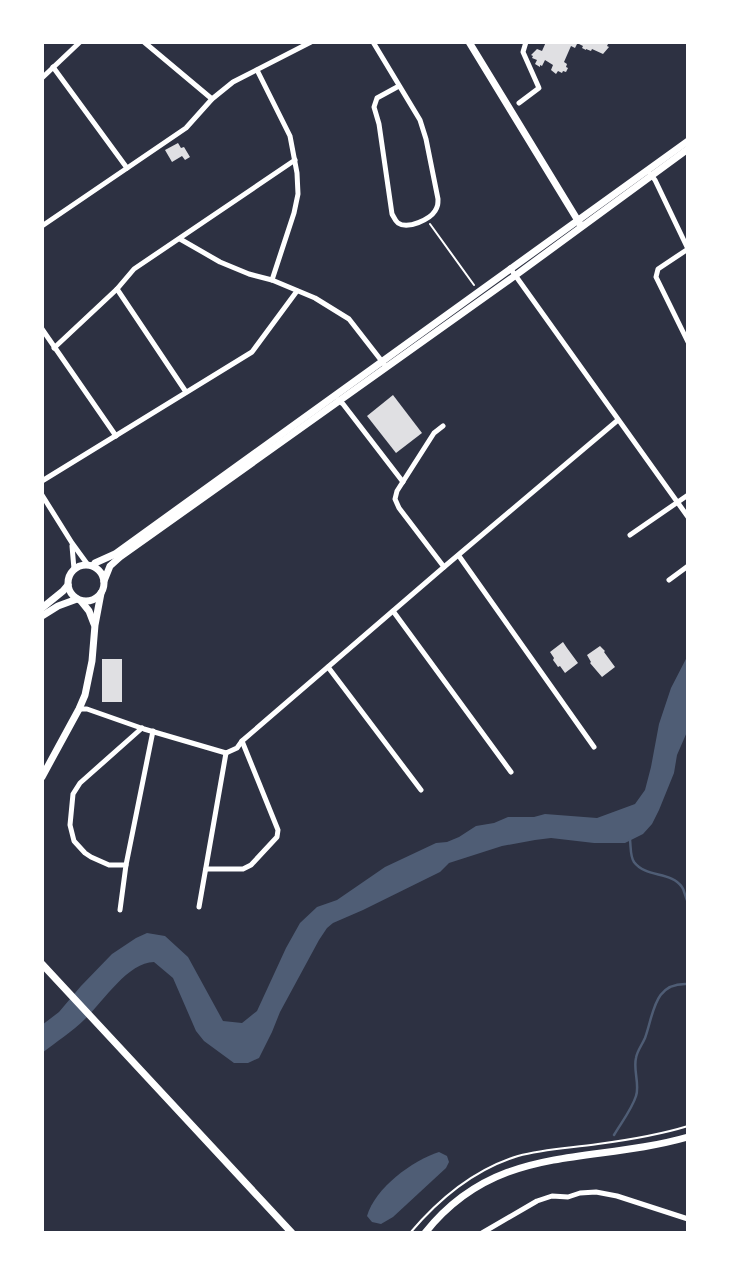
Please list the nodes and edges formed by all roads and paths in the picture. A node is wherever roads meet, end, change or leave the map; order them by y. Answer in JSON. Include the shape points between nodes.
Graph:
{"nodes":[{"id":1,"x":80,"y":42,"type":"edge"},
{"id":2,"x":144,"y":42,"type":"edge"},
{"id":3,"x":311,"y":42,"type":"edge"},
{"id":4,"x":373,"y":42,"type":"edge"},
{"id":5,"x":469,"y":42,"type":"edge"},
{"id":6,"x":527,"y":42,"type":"edge"},
{"id":7,"x":53,"y":67,"type":"junction"},
{"id":8,"x":257,"y":70,"type":"junction"},
{"id":9,"x":42,"y":78,"type":"edge"},
{"id":10,"x":400,"y":86,"type":"junction"},
{"id":11,"x":212,"y":99,"type":"junction"},
{"id":12,"x":519,"y":103,"type":"dead end"},
{"id":13,"x":688,"y":141,"type":"edge"},
{"id":14,"x":688,"y":149,"type":"edge"},
{"id":15,"x":295,"y":160,"type":"junction"},
{"id":16,"x":127,"y":167,"type":"junction"},
{"id":17,"x":650,"y":172,"type":"junction"},
{"id":18,"x":426,"y":218,"type":"junction"},
{"id":19,"x":580,"y":223,"type":"junction"},
{"id":20,"x":42,"y":226,"type":"edge"},
{"id":21,"x":180,"y":239,"type":"junction"},
{"id":22,"x":688,"y":249,"type":"edge"},
{"id":23,"x":510,"y":268,"type":"junction"},
{"id":24,"x":516,"y":275,"type":"junction"},
{"id":25,"x":272,"y":280,"type":"junction"},
{"id":26,"x":117,"y":289,"type":"junction"},
{"id":27,"x":298,"y":291,"type":"junction"},
{"id":28,"x":478,"y":292,"type":"junction"},
{"id":29,"x":42,"y":330,"type":"edge"},
{"id":30,"x":688,"y":342,"type":"edge"},
{"id":31,"x":54,"y":348,"type":"junction"},
{"id":32,"x":384,"y":364,"type":"junction"},
{"id":33,"x":186,"y":392,"type":"junction"},
{"id":34,"x":336,"y":398,"type":"junction"},
{"id":35,"x":618,"y":420,"type":"junction"},
{"id":36,"x":443,"y":426,"type":"dead end"},
{"id":37,"x":116,"y":436,"type":"junction"},
{"id":38,"x":42,"y":481,"type":"edge"},
{"id":39,"x":403,"y":482,"type":"junction"},
{"id":40,"x":42,"y":495,"type":"edge"},
{"id":41,"x":688,"y":495,"type":"edge"},
{"id":42,"x":677,"y":502,"type":"junction"},
{"id":43,"x":688,"y":517,"type":"edge"},
{"id":44,"x":630,"y":535,"type":"dead end"},
{"id":45,"x":72,"y":542,"type":"junction"},
{"id":46,"x":458,"y":555,"type":"junction"},
{"id":47,"x":90,"y":566,"type":"junction"},
{"id":48,"x":688,"y":566,"type":"edge"},
{"id":49,"x":444,"y":567,"type":"junction"},
{"id":50,"x":74,"y":569,"type":"junction"},
{"id":51,"x":669,"y":580,"type":"dead end"},
{"id":52,"x":104,"y":581,"type":"junction"},
{"id":53,"x":68,"y":585,"type":"junction"},
{"id":54,"x":101,"y":593,"type":"junction"},
{"id":55,"x":79,"y":600,"type":"junction"},
{"id":56,"x":42,"y":608,"type":"edge"},
{"id":57,"x":393,"y":611,"type":"junction"},
{"id":58,"x":42,"y":617,"type":"edge"},
{"id":59,"x":95,"y":625,"type":"junction"},
{"id":60,"x":328,"y":667,"type":"junction"},
{"id":61,"x":79,"y":709,"type":"junction"},
{"id":62,"x":142,"y":728,"type":"junction"},
{"id":63,"x":153,"y":731,"type":"junction"},
{"id":64,"x":242,"y":741,"type":"junction"},
{"id":65,"x":594,"y":747,"type":"dead end"},
{"id":66,"x":226,"y":753,"type":"junction"},
{"id":67,"x":510,"y":772,"type":"dead end"},
{"id":68,"x":42,"y":777,"type":"edge"},
{"id":69,"x":421,"y":790,"type":"dead end"},
{"id":70,"x":126,"y":865,"type":"junction"},
{"id":71,"x":206,"y":869,"type":"junction"},
{"id":72,"x":199,"y":907,"type":"dead end"},
{"id":73,"x":120,"y":910,"type":"dead end"},
{"id":74,"x":42,"y":964,"type":"edge"},
{"id":75,"x":688,"y":1137,"type":"edge"},
{"id":76,"x":688,"y":1219,"type":"edge"},
{"id":77,"x":292,"y":1233,"type":"edge"},
{"id":78,"x":425,"y":1233,"type":"edge"},
{"id":79,"x":482,"y":1233,"type":"edge"}],
"edges":[{"from":1,"to":7,"type":"street"},
{"from":2,"to":11,"type":"street"},
{"from":3,"to":8,"type":"street"},
{"from":4,"to":10,"type":"street"},
{"from":5,"to":19,"type":"main road"},
{"from":6,"to":12,"type":"street","via":[[523,52],[539,88]]},
{"from":7,"to":9,"type":"street"},
{"from":7,"to":16,"type":"street"},
{"from":8,"to":11,"type":"street"},
{"from":8,"to":15,"type":"street","via":[[290,136]]},
{"from":10,"to":18,"type":"street","via":[[420,120],[436,187],[438,205]]},
{"from":10,"to":18,"type":"street","via":[[377,98],[374,107],[392,214],[402,225]]},
{"from":11,"to":16,"type":"street","via":[[186,128]]},
{"from":13,"to":17,"type":"main road"},
{"from":14,"to":17,"type":"main road"},
{"from":15,"to":21,"type":"street"},
{"from":15,"to":25,"type":"street","via":[[298,194]]},
{"from":16,"to":20,"type":"street"},
{"from":17,"to":19,"type":"main road"},
{"from":17,"to":22,"type":"street"},
{"from":18,"to":28,"type":"path"},
{"from":19,"to":23,"type":"main road"},
{"from":19,"to":24,"type":"main road"},
{"from":21,"to":25,"type":"street","via":[[220,262]]},
{"from":21,"to":26,"type":"street","via":[[134,269]]},
{"from":22,"to":30,"type":"street","via":[[658,269],[656,277]]},
{"from":23,"to":24,"type":"street"},
{"from":23,"to":28,"type":"main road"},
{"from":24,"to":32,"type":"main road"},
{"from":24,"to":35,"type":"street"},
{"from":25,"to":27,"type":"street"},
{"from":26,"to":31,"type":"street"},
{"from":26,"to":33,"type":"street"},
{"from":27,"to":32,"type":"street","via":[[349,319]]},
{"from":27,"to":33,"type":"street","via":[[256,348]]},
{"from":28,"to":32,"type":"main road"},
{"from":29,"to":31,"type":"street"},
{"from":31,"to":37,"type":"street"},
{"from":32,"to":34,"type":"main road"},
{"from":33,"to":37,"type":"street"},
{"from":34,"to":39,"type":"street"},
{"from":34,"to":47,"type":"main road","via":[[115,554]]},
{"from":34,"to":52,"type":"main road","via":[[117,559]]},
{"from":35,"to":42,"type":"street"},
{"from":35,"to":46,"type":"street"},
{"from":36,"to":39,"type":"street"},
{"from":37,"to":38,"type":"street"},
{"from":39,"to":49,"type":"street","via":[[395,499],[399,508]]},
{"from":40,"to":45,"type":"street"},
{"from":41,"to":42,"type":"street"},
{"from":42,"to":43,"type":"street"},
{"from":42,"to":44,"type":"street"},
{"from":45,"to":47,"type":"street"},
{"from":45,"to":50,"type":"street"},
{"from":46,"to":49,"type":"street"},
{"from":46,"to":65,"type":"street"},
{"from":47,"to":50,"type":"main road"},
{"from":47,"to":52,"type":"main road"},
{"from":48,"to":51,"type":"street"},
{"from":49,"to":57,"type":"street"},
{"from":50,"to":53,"type":"main road"},
{"from":52,"to":54,"type":"main road"},
{"from":53,"to":55,"type":"main road"},
{"from":53,"to":56,"type":"main road"},
{"from":54,"to":55,"type":"main road","via":[[90,601]]},
{"from":54,"to":59,"type":"main road"},
{"from":55,"to":58,"type":"main road"},
{"from":55,"to":59,"type":"main road"},
{"from":57,"to":60,"type":"street"},
{"from":57,"to":67,"type":"street"},
{"from":59,"to":61,"type":"main road","via":[[92,661]]},
{"from":60,"to":64,"type":"street"},
{"from":60,"to":69,"type":"street"},
{"from":61,"to":62,"type":"street"},
{"from":61,"to":68,"type":"main road"},
{"from":62,"to":63,"type":"street"},
{"from":62,"to":70,"type":"street","via":[[73,794],[70,825],[74,841],[91,857]]},
{"from":63,"to":66,"type":"street"},
{"from":63,"to":70,"type":"street"},
{"from":64,"to":66,"type":"street"},
{"from":64,"to":71,"type":"street","via":[[277,837],[243,869]]},
{"from":66,"to":71,"type":"street"},
{"from":70,"to":73,"type":"street"},
{"from":71,"to":72,"type":"street"},
{"from":74,"to":77,"type":"main road"},
{"from":75,"to":78,"type":"main road","via":[[554,1159],[511,1171],[462,1198]]},
{"from":76,"to":79,"type":"street","via":[[617,1196],[588,1192],[537,1201]]}]}
